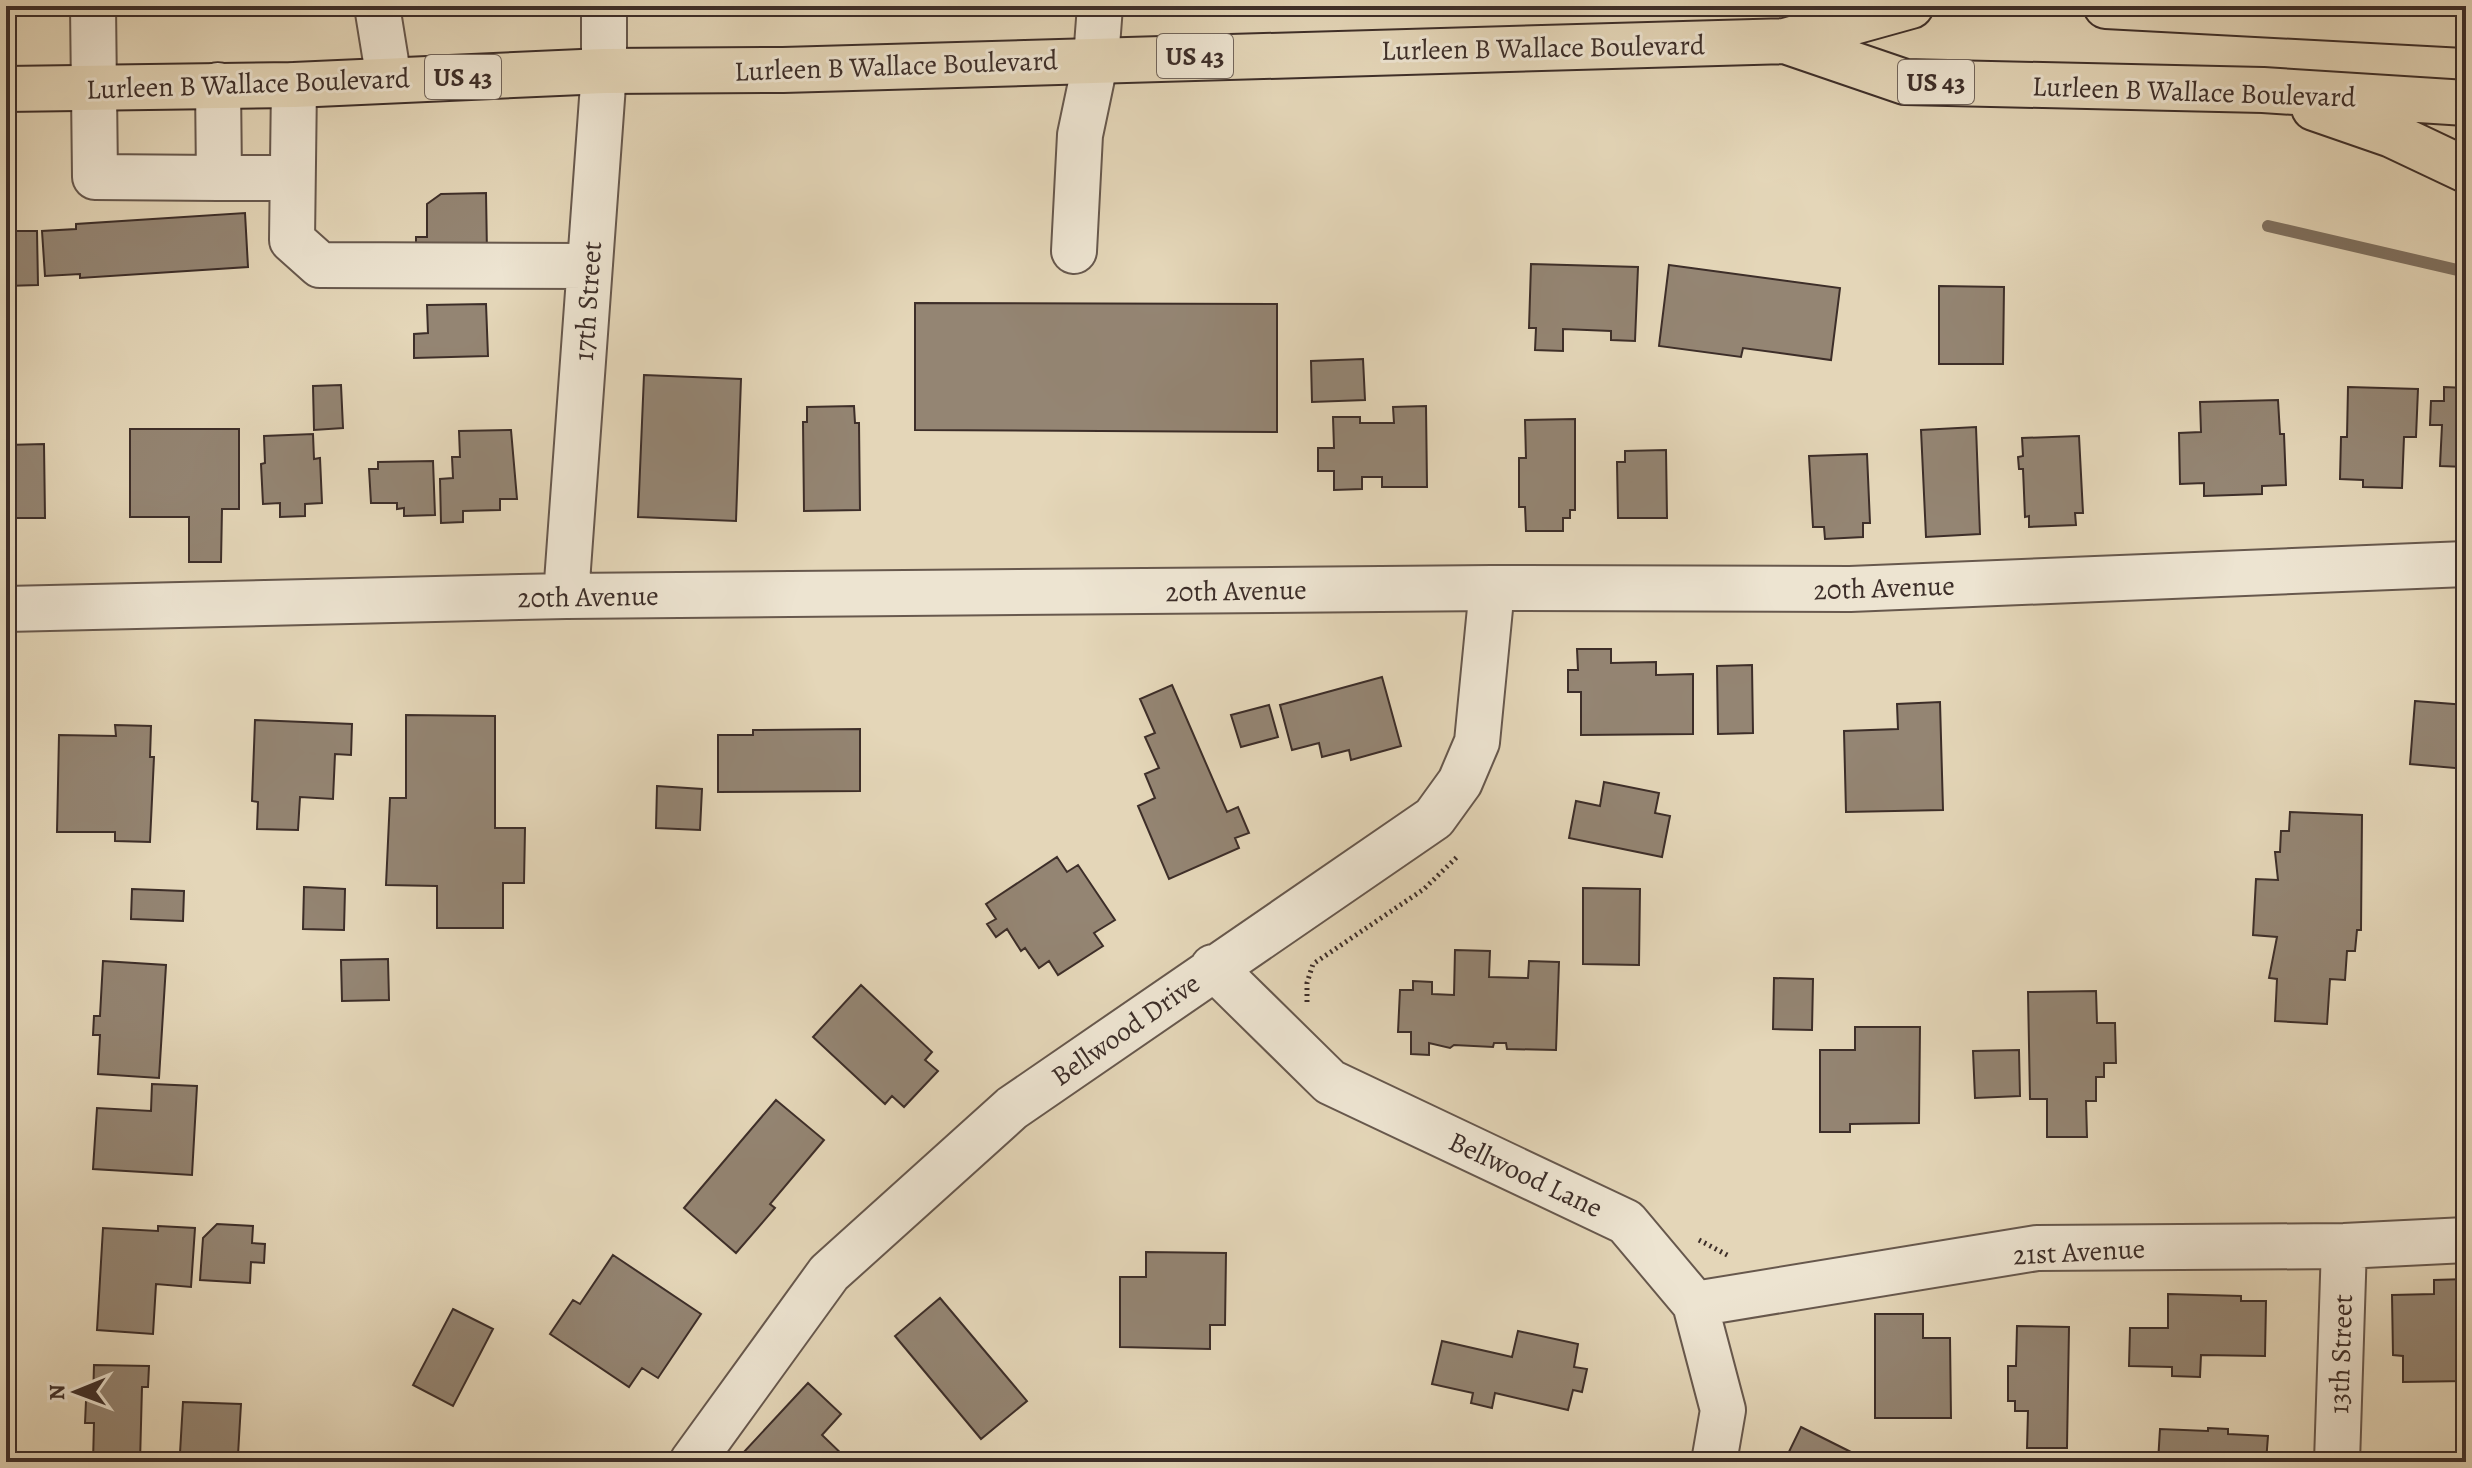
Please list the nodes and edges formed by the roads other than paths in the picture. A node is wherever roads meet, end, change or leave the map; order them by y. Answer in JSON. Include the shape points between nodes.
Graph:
{"nodes":[{"id":1,"x":93,"y":6,"type":"edge"},
{"id":2,"x":377,"y":6,"type":"edge"},
{"id":3,"x":604,"y":6,"type":"edge"},
{"id":4,"x":1100,"y":6,"type":"edge"},
{"id":5,"x":1911,"y":6,"type":"edge"},
{"id":6,"x":2106,"y":6,"type":"edge"},
{"id":7,"x":2223,"y":8,"type":"edge"},
{"id":8,"x":2466,"y":25,"type":"edge"},
{"id":9,"x":1785,"y":41,"type":"junction"},
{"id":10,"x":1096,"y":59,"type":"junction"},
{"id":11,"x":604,"y":71,"type":"junction"},
{"id":12,"x":389,"y":80,"type":"junction"},
{"id":13,"x":218,"y":85,"type":"junction"},
{"id":14,"x":294,"y":85,"type":"junction"},
{"id":15,"x":93,"y":88,"type":"junction"},
{"id":16,"x":6,"y":89,"type":"edge"},
{"id":17,"x":2263,"y":90,"type":"junction"},
{"id":18,"x":2466,"y":103,"type":"edge"},
{"id":19,"x":2466,"y":170,"type":"edge"},
{"id":20,"x":219,"y":178,"type":"junction"},
{"id":21,"x":290,"y":178,"type":"junction"},
{"id":22,"x":1074,"y":251,"type":"dead end"},
{"id":23,"x":590,"y":266,"type":"junction"},
{"id":24,"x":2466,"y":564,"type":"edge"},
{"id":25,"x":1492,"y":588,"type":"junction"},
{"id":26,"x":566,"y":596,"type":"junction"},
{"id":27,"x":6,"y":609,"type":"edge"},
{"id":28,"x":1213,"y":967,"type":"junction"},
{"id":29,"x":2466,"y":1240,"type":"edge"},
{"id":30,"x":2344,"y":1246,"type":"junction"},
{"id":31,"x":1695,"y":1304,"type":"junction"},
{"id":32,"x":692,"y":1462,"type":"edge"},
{"id":33,"x":1714,"y":1462,"type":"edge"},
{"id":34,"x":2337,"y":1462,"type":"edge"}],
"edges":[{"from":1,"to":15,"type":"street"},
{"from":2,"to":12,"type":"street"},
{"from":3,"to":11,"type":"street","name":"17th Street"},
{"from":4,"to":10,"type":"street"},
{"from":5,"to":9,"type":"highway","name":"Lurleen B Wallace Boulevard","number":"US 43"},
{"from":6,"to":7,"type":"highway"},
{"from":7,"to":8,"type":"highway"},
{"from":9,"to":10,"type":"highway","name":"Lurleen B Wallace Boulevard","number":"US 43"},
{"from":9,"to":17,"type":"highway","name":"Lurleen B Wallace Boulevard","number":"US 43","via":[[1905,82]]},
{"from":10,"to":11,"type":"highway","name":"Lurleen B Wallace Boulevard","number":"US 43"},
{"from":10,"to":22,"type":"street","via":[[1080,135]]},
{"from":11,"to":12,"type":"highway","name":"Lurleen B Wallace Boulevard","number":"US 43"},
{"from":11,"to":23,"type":"street","name":"17th Street"},
{"from":12,"to":14,"type":"highway","name":"Lurleen B Wallace Boulevard","number":"US 43"},
{"from":13,"to":14,"type":"highway","name":"Lurleen B Wallace Boulevard","number":"US 43"},
{"from":13,"to":15,"type":"highway","name":"Lurleen B Wallace Boulevard","number":"US 43"},
{"from":13,"to":20,"type":"street"},
{"from":14,"to":21,"type":"street"},
{"from":15,"to":16,"type":"highway","name":"Lurleen B Wallace Boulevard","number":"US 43"},
{"from":15,"to":20,"type":"street","via":[[95,177]]},
{"from":17,"to":18,"type":"highway","name":"Lurleen B Wallace Boulevard","number":"US 43"},
{"from":17,"to":19,"type":"highway","via":[[2392,135]]},
{"from":20,"to":21,"type":"street"},
{"from":21,"to":23,"type":"street","via":[[292,240],[320,265]]},
{"from":23,"to":26,"type":"street","name":"17th Street"},
{"from":24,"to":25,"type":"street","name":"20th Avenue","via":[[1850,589]]},
{"from":25,"to":26,"type":"street","name":"20th Avenue"},
{"from":25,"to":28,"type":"street","name":"Bellwood Drive","via":[[1477,742],[1460,782],[1434,818]]},
{"from":26,"to":27,"type":"street","name":"20th Avenue"},
{"from":28,"to":31,"type":"street","name":"Bellwood Lane","via":[[1330,1082],[1626,1222]]},
{"from":28,"to":32,"type":"street","name":"Bellwood Drive","via":[[1012,1108],[829,1273]]},
{"from":29,"to":30,"type":"street","name":"21st Avenue"},
{"from":30,"to":31,"type":"street","name":"21st Avenue","via":[[2037,1248]]},
{"from":30,"to":34,"type":"street","name":"13th Street"},
{"from":31,"to":33,"type":"street","name":"Bellwood Lane","via":[[1723,1410]]}]}
